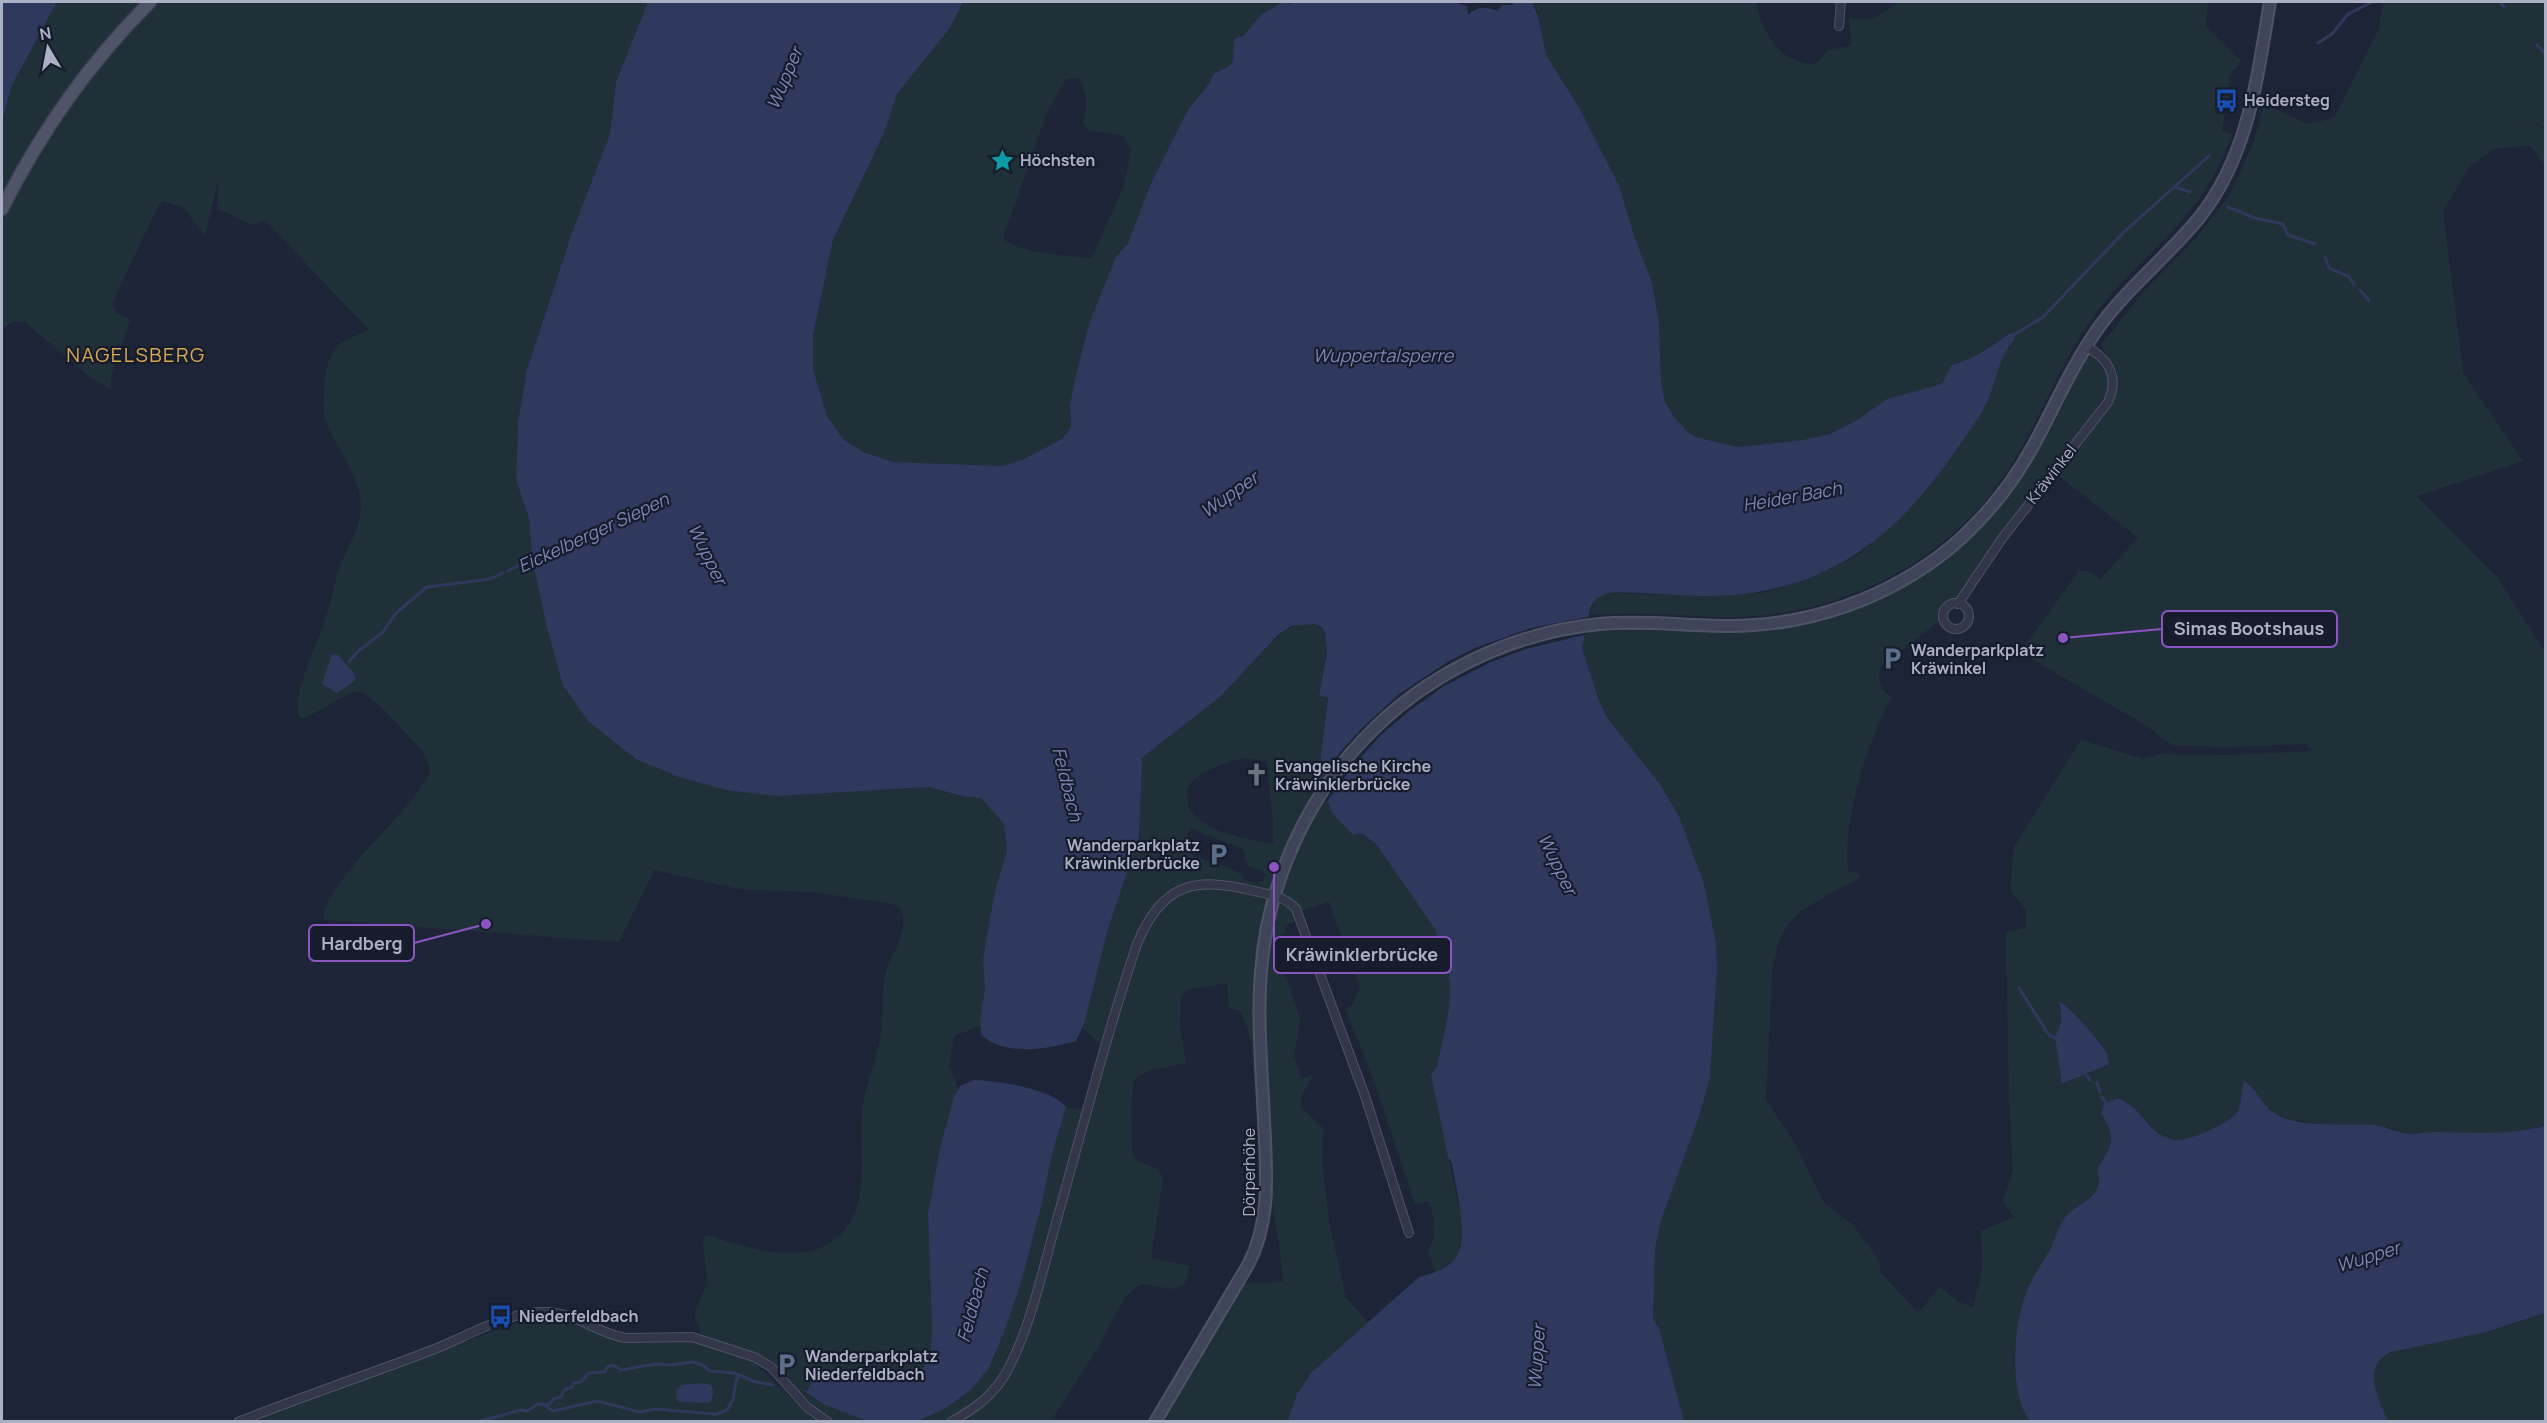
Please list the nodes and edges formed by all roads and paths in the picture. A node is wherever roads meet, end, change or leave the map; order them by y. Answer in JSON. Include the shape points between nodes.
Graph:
{"nodes":[{"id":1,"x":150,"y":2,"type":"edge"},
{"id":2,"x":1841,"y":2,"type":"edge"},
{"id":3,"x":2270,"y":2,"type":"edge"},
{"id":4,"x":1839,"y":26,"type":"dead end"},
{"id":5,"x":2,"y":210,"type":"edge"},
{"id":6,"x":2086,"y":346,"type":"junction"},
{"id":7,"x":1958,"y":604,"type":"dead end"},
{"id":8,"x":1275,"y":896,"type":"junction"},
{"id":9,"x":1409,"y":1233,"type":"dead end"},
{"id":10,"x":238,"y":1422,"type":"edge"},
{"id":11,"x":828,"y":1422,"type":"edge"},
{"id":12,"x":951,"y":1422,"type":"edge"},
{"id":13,"x":1155,"y":1422,"type":"edge"}],
"edges":[{"from":1,"to":5,"type":"main road","via":[[82,79],[32,153]]},
{"from":2,"to":4,"type":"street"},
{"from":3,"to":6,"type":"main road","via":[[2252,105],[2226,176],[2197,220],[2113,309]]},
{"from":6,"to":7,"type":"street","name":"Kräwinkel","via":[[2105,359],[2109,367],[2112,388],[2108,402],[2001,540]]},
{"from":6,"to":8,"type":"main road","name":"Dörperhöhe","via":[[2009,485],[1965,534],[1910,576],[1838,610],[1780,623],[1624,623],[1580,627],[1482,655],[1405,702],[1345,762],[1319,798],[1290,852]]},
{"from":8,"to":9,"type":"street","via":[[1292,904],[1299,915],[1365,1096]]},
{"from":8,"to":12,"type":"street","via":[[1224,884],[1200,884],[1169,897],[1149,920],[1128,971],[1021,1337],[997,1386],[975,1408]]},
{"from":8,"to":13,"type":"main road","name":"Dörperhöhe","via":[[1264,943],[1260,992],[1266,1197],[1263,1228],[1248,1265]]},
{"from":10,"to":11,"type":"street","via":[[503,1320],[549,1312],[572,1317],[614,1336],[692,1337],[754,1357],[771,1367],[807,1407]]}]}
